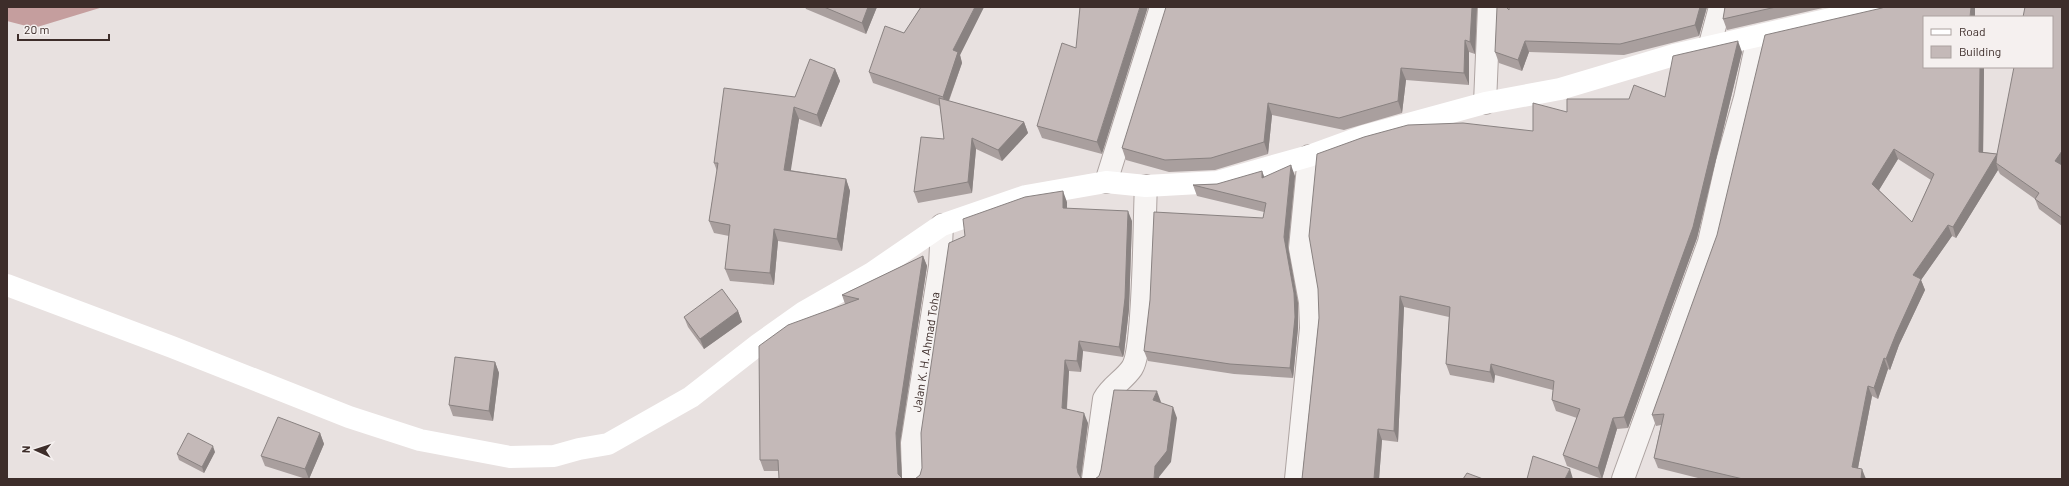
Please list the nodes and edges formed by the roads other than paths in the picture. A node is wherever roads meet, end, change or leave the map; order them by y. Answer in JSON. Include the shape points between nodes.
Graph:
{"nodes":[{"id":1,"x":1161,"y":7,"type":"edge"},
{"id":2,"x":1489,"y":7,"type":"edge"},
{"id":3,"x":1720,"y":7,"type":"edge"},
{"id":4,"x":1883,"y":7,"type":"edge"},
{"id":5,"x":1758,"y":36,"type":"junction"},
{"id":6,"x":1709,"y":48,"type":"junction"},
{"id":7,"x":1484,"y":103,"type":"junction"},
{"id":8,"x":1309,"y":156,"type":"junction"},
{"id":9,"x":1106,"y":182,"type":"junction"},
{"id":10,"x":1146,"y":186,"type":"junction"},
{"id":11,"x":942,"y":226,"type":"junction"},
{"id":12,"x":7,"y":284,"type":"edge"},
{"id":13,"x":913,"y":479,"type":"edge"},
{"id":14,"x":1093,"y":479,"type":"edge"},
{"id":15,"x":1296,"y":479,"type":"edge"},
{"id":16,"x":1623,"y":479,"type":"edge"}],
"edges":[{"from":1,"to":9,"type":"street"},
{"from":2,"to":7,"type":"street"},
{"from":3,"to":6,"type":"street"},
{"from":4,"to":5,"type":"street"},
{"from":5,"to":6,"type":"street"},
{"from":5,"to":16,"type":"street","via":[[1708,242]]},
{"from":6,"to":7,"type":"street","via":[[1674,55],[1560,89]]},
{"from":7,"to":8,"type":"street","via":[[1364,136]]},
{"from":8,"to":10,"type":"street","via":[[1217,182]]},
{"from":8,"to":15,"type":"street","via":[[1300,248],[1310,302],[1311,328]]},
{"from":9,"to":10,"type":"street"},
{"from":9,"to":11,"type":"street","via":[[1026,196]]},
{"from":10,"to":14,"type":"street","via":[[1140,341],[1133,367],[1109,390],[1104,399]]},
{"from":11,"to":12,"type":"street","via":[[872,273],[804,312],[691,397],[608,444],[554,456],[510,457],[420,440],[349,417]]},
{"from":11,"to":13,"type":"street","name":"Jalan K. H. Ahmad Toha","via":[[940,266],[912,443]]}]}
